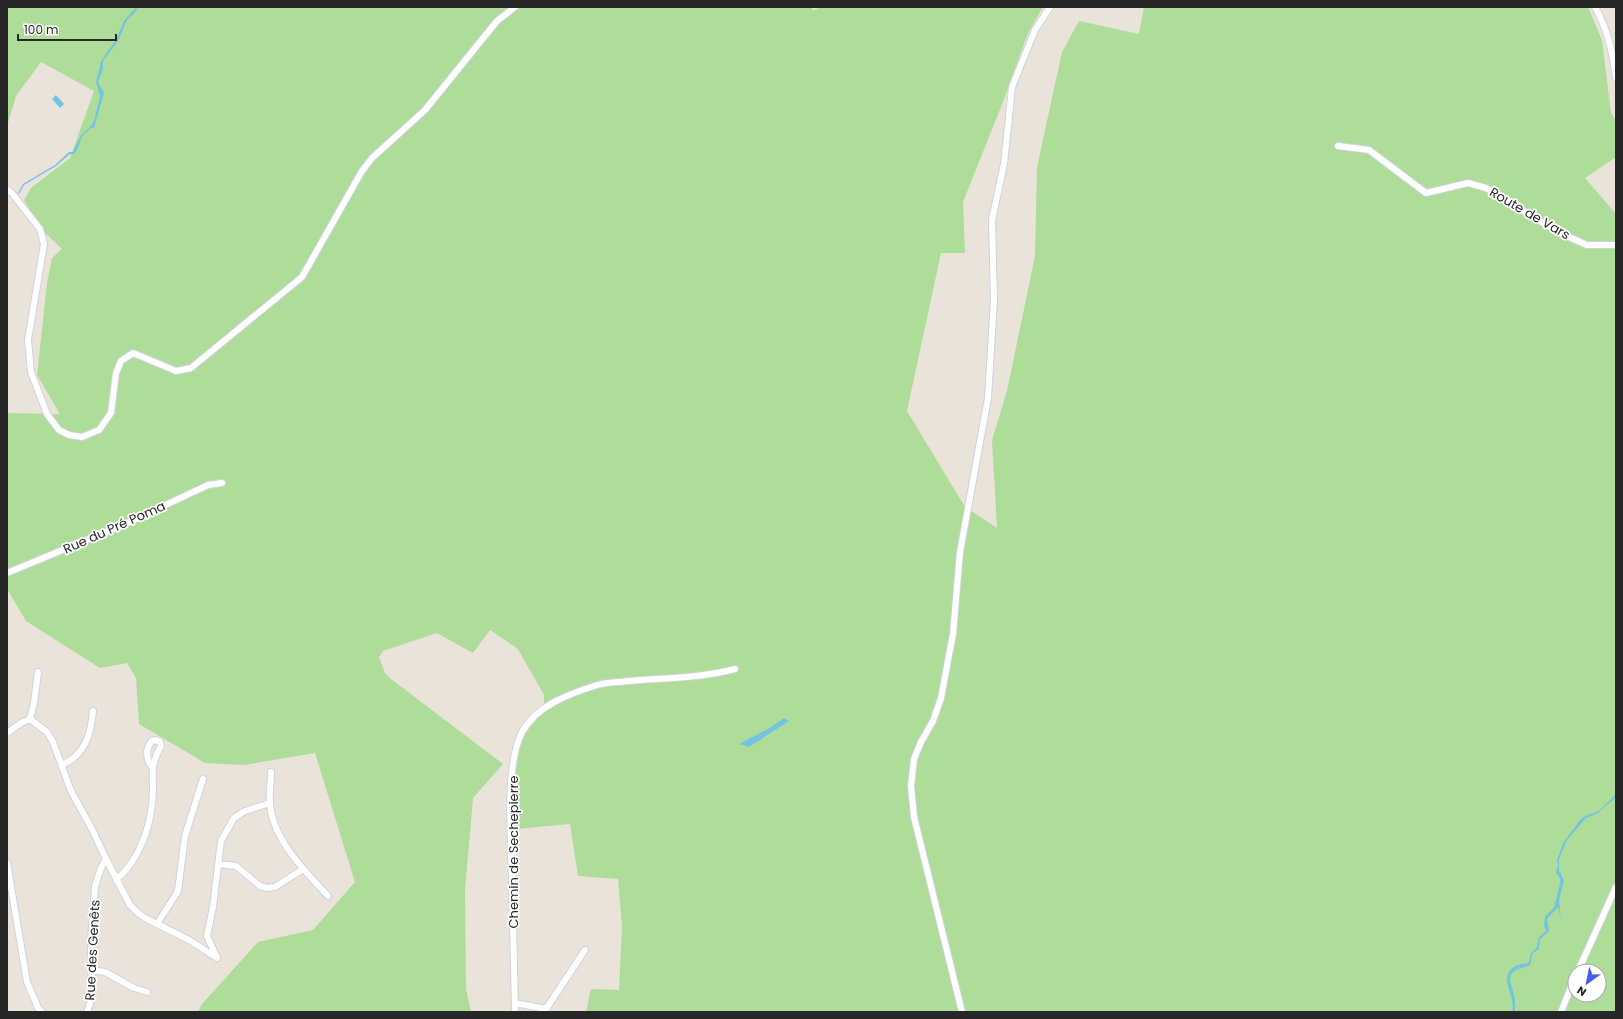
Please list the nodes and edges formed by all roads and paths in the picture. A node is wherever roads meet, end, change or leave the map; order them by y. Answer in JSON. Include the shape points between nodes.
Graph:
{"nodes":[{"id":1,"x":515,"y":7,"type":"edge"},
{"id":2,"x":1050,"y":7,"type":"edge"},
{"id":3,"x":1595,"y":7,"type":"edge"},
{"id":4,"x":1616,"y":78,"type":"edge"},
{"id":5,"x":1338,"y":146,"type":"dead end"},
{"id":6,"x":7,"y":190,"type":"edge"},
{"id":7,"x":1616,"y":246,"type":"edge"},
{"id":8,"x":222,"y":483,"type":"dead end"},
{"id":9,"x":7,"y":573,"type":"edge"},
{"id":10,"x":735,"y":669,"type":"dead end"},
{"id":11,"x":38,"y":672,"type":"dead end"},
{"id":12,"x":93,"y":711,"type":"dead end"},
{"id":13,"x":30,"y":719,"type":"junction"},
{"id":14,"x":7,"y":733,"type":"edge"},
{"id":15,"x":62,"y":766,"type":"junction"},
{"id":16,"x":152,"y":767,"type":"dead end"},
{"id":17,"x":271,"y":772,"type":"dead end"},
{"id":18,"x":203,"y":778,"type":"dead end"},
{"id":19,"x":270,"y":804,"type":"junction"},
{"id":20,"x":106,"y":859,"type":"junction"},
{"id":21,"x":7,"y":863,"type":"edge"},
{"id":22,"x":218,"y":864,"type":"junction"},
{"id":23,"x":303,"y":869,"type":"junction"},
{"id":24,"x":116,"y":880,"type":"junction"},
{"id":25,"x":1616,"y":887,"type":"edge"},
{"id":26,"x":328,"y":896,"type":"dead end"},
{"id":27,"x":157,"y":924,"type":"junction"},
{"id":28,"x":585,"y":950,"type":"dead end"},
{"id":29,"x":1582,"y":963,"type":"edge"},
{"id":30,"x":91,"y":970,"type":"junction"},
{"id":31,"x":147,"y":992,"type":"dead end"},
{"id":32,"x":1567,"y":997,"type":"edge"},
{"id":33,"x":515,"y":1003,"type":"junction"},
{"id":34,"x":39,"y":1011,"type":"edge"},
{"id":35,"x":87,"y":1012,"type":"edge"},
{"id":36,"x":516,"y":1012,"type":"edge"},
{"id":37,"x":962,"y":1012,"type":"edge"},
{"id":38,"x":1561,"y":1012,"type":"edge"}],
"edges":[{"from":1,"to":6,"type":"street","via":[[497,21],[424,110],[372,158],[362,171],[302,277],[192,368],[176,372],[133,354],[121,361],[116,372],[111,413],[99,430],[82,437],[59,430],[47,414],[31,372],[28,340],[44,244],[40,228]]},
{"from":2,"to":37,"type":"street","via":[[1035,30],[1012,87],[1004,164],[992,220],[994,300],[988,398],[960,552],[953,634],[941,698],[914,759],[911,786],[914,817]]},
{"from":3,"to":4,"type":"street","via":[[1601,17],[1613,54]]},
{"from":5,"to":7,"type":"street","name":"Route de Vars","via":[[1369,150],[1426,193],[1468,183],[1486,188],[1558,232],[1587,245]]},
{"from":8,"to":9,"type":"street","name":"Rue du Pré Poma","via":[[208,485],[123,525]]},
{"from":10,"to":33,"type":"street","name":"Chemin de Sechepierre","via":[[715,675],[599,685],[547,706],[534,716],[523,732],[512,766],[510,823]]},
{"from":11,"to":13,"type":"street"},
{"from":12,"to":15,"type":"street","via":[[88,740],[79,754]]},
{"from":13,"to":14,"type":"street"},
{"from":13,"to":15,"type":"street","via":[[47,732]]},
{"from":15,"to":20,"type":"street","via":[[74,799]]},
{"from":16,"to":24,"type":"street","via":[[150,818],[143,840],[130,865]]},
{"from":17,"to":19,"type":"street"},
{"from":18,"to":27,"type":"street","via":[[186,836],[178,891]]},
{"from":19,"to":22,"type":"street","via":[[245,811],[234,818],[221,841]]},
{"from":19,"to":23,"type":"street","via":[[272,819],[284,845]]},
{"from":20,"to":24,"type":"street"},
{"from":20,"to":30,"type":"street","name":"Rue des Genêts","via":[[95,886]]},
{"from":21,"to":34,"type":"street","via":[[27,982]]},
{"from":22,"to":23,"type":"street","via":[[236,866],[260,886],[267,888],[275,887]]},
{"from":22,"to":27,"type":"street","via":[[207,936],[217,958]]},
{"from":23,"to":26,"type":"street"},
{"from":24,"to":27,"type":"street","via":[[134,908]]},
{"from":25,"to":29,"type":"street"},
{"from":28,"to":33,"type":"street","via":[[546,1009]]},
{"from":30,"to":31,"type":"street","via":[[105,972]]},
{"from":30,"to":35,"type":"street","name":"Rue des Genêts","via":[[92,996]]},
{"from":32,"to":38,"type":"street"},
{"from":33,"to":36,"type":"street","name":"Chemin de Sechepierre"}]}
